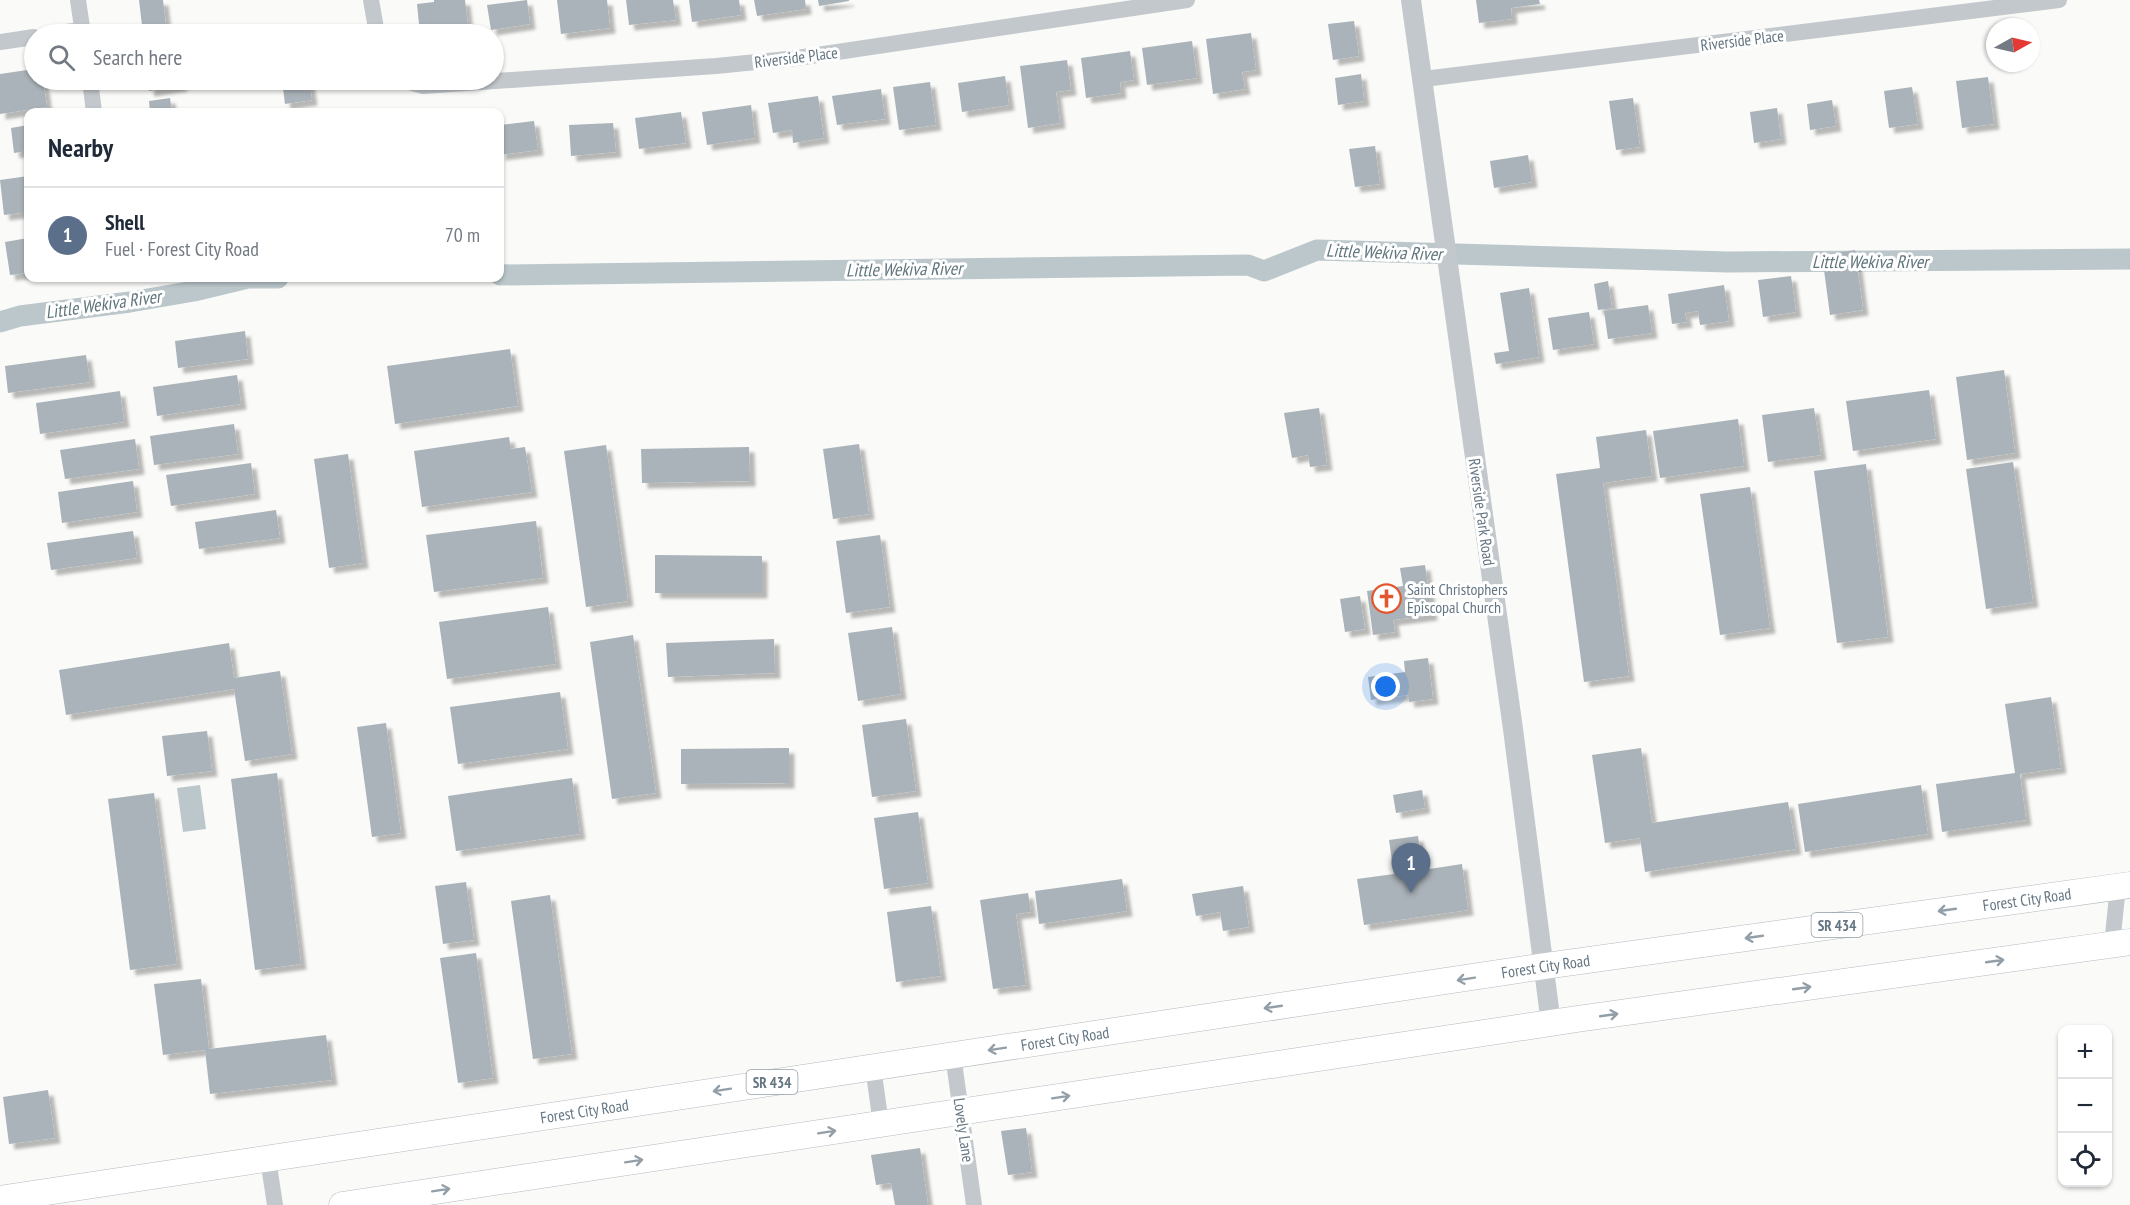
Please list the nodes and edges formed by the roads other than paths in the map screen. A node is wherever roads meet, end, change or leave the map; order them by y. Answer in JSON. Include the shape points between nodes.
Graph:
{"nodes":[{"id":1,"x":78,"y":0,"type":"edge"},
{"id":2,"x":371,"y":0,"type":"edge"},
{"id":3,"x":1186,"y":0,"type":"edge"},
{"id":4,"x":1411,"y":0,"type":"edge"},
{"id":5,"x":2059,"y":0,"type":"edge"},
{"id":6,"x":81,"y":24,"type":"edge"},
{"id":7,"x":375,"y":24,"type":"edge"},
{"id":8,"x":24,"y":38,"type":"edge"},
{"id":9,"x":0,"y":42,"type":"edge"},
{"id":10,"x":504,"y":80,"type":"edge"},
{"id":11,"x":1424,"y":80,"type":"junction"},
{"id":12,"x":91,"y":90,"type":"edge"},
{"id":13,"x":94,"y":108,"type":"edge"},
{"id":14,"x":2124,"y":885,"type":"edge"},
{"id":15,"x":2121,"y":944,"type":"edge"},
{"id":16,"x":1545,"y":966,"type":"junction"},
{"id":17,"x":1551,"y":1023,"type":"junction"},
{"id":18,"x":953,"y":1055,"type":"junction"},
{"id":19,"x":873,"y":1067,"type":"junction"},
{"id":20,"x":961,"y":1112,"type":"junction"},
{"id":21,"x":880,"y":1124,"type":"junction"},
{"id":22,"x":268,"y":1158,"type":"junction"},
{"id":23,"x":0,"y":1199,"type":"edge"},
{"id":24,"x":274,"y":1205,"type":"edge"},
{"id":25,"x":342,"y":1205,"type":"edge"},
{"id":26,"x":974,"y":1205,"type":"edge"}],
"edges":[{"from":1,"to":6,"type":"street"},
{"from":2,"to":7,"type":"street"},
{"from":3,"to":10,"type":"street","name":"Riverside Place","via":[[809,56]]},
{"from":4,"to":11,"type":"street","name":"Riverside Park Road"},
{"from":5,"to":11,"type":"street","name":"Riverside Place"},
{"from":8,"to":9,"type":"street"},
{"from":11,"to":16,"type":"street","name":"Riverside Park Road"},
{"from":12,"to":13,"type":"street"},
{"from":14,"to":15,"type":"street"},
{"from":14,"to":16,"type":"main road","name":"Forest City Road","number":"SR 434","one_way":true},
{"from":17,"to":15,"type":"main road","one_way":true},
{"from":16,"to":17,"type":"street","name":"Riverside Park Road"},
{"from":16,"to":18,"type":"main road","name":"Forest City Road","number":"SR 434","one_way":true},
{"from":20,"to":17,"type":"main road","one_way":true},
{"from":18,"to":19,"type":"main road","name":"Forest City Road","number":"SR 434"},
{"from":18,"to":20,"type":"street","name":"Lovely Lane"},
{"from":19,"to":21,"type":"street"},
{"from":19,"to":22,"type":"main road","name":"Forest City Road","number":"SR 434","one_way":true},
{"from":20,"to":21,"type":"main road"},
{"from":20,"to":26,"type":"street","name":"Lovely Lane"},
{"from":25,"to":21,"type":"main road","one_way":true},
{"from":22,"to":23,"type":"main road","name":"Forest City Road","number":"SR 434"},
{"from":22,"to":24,"type":"street"}]}
